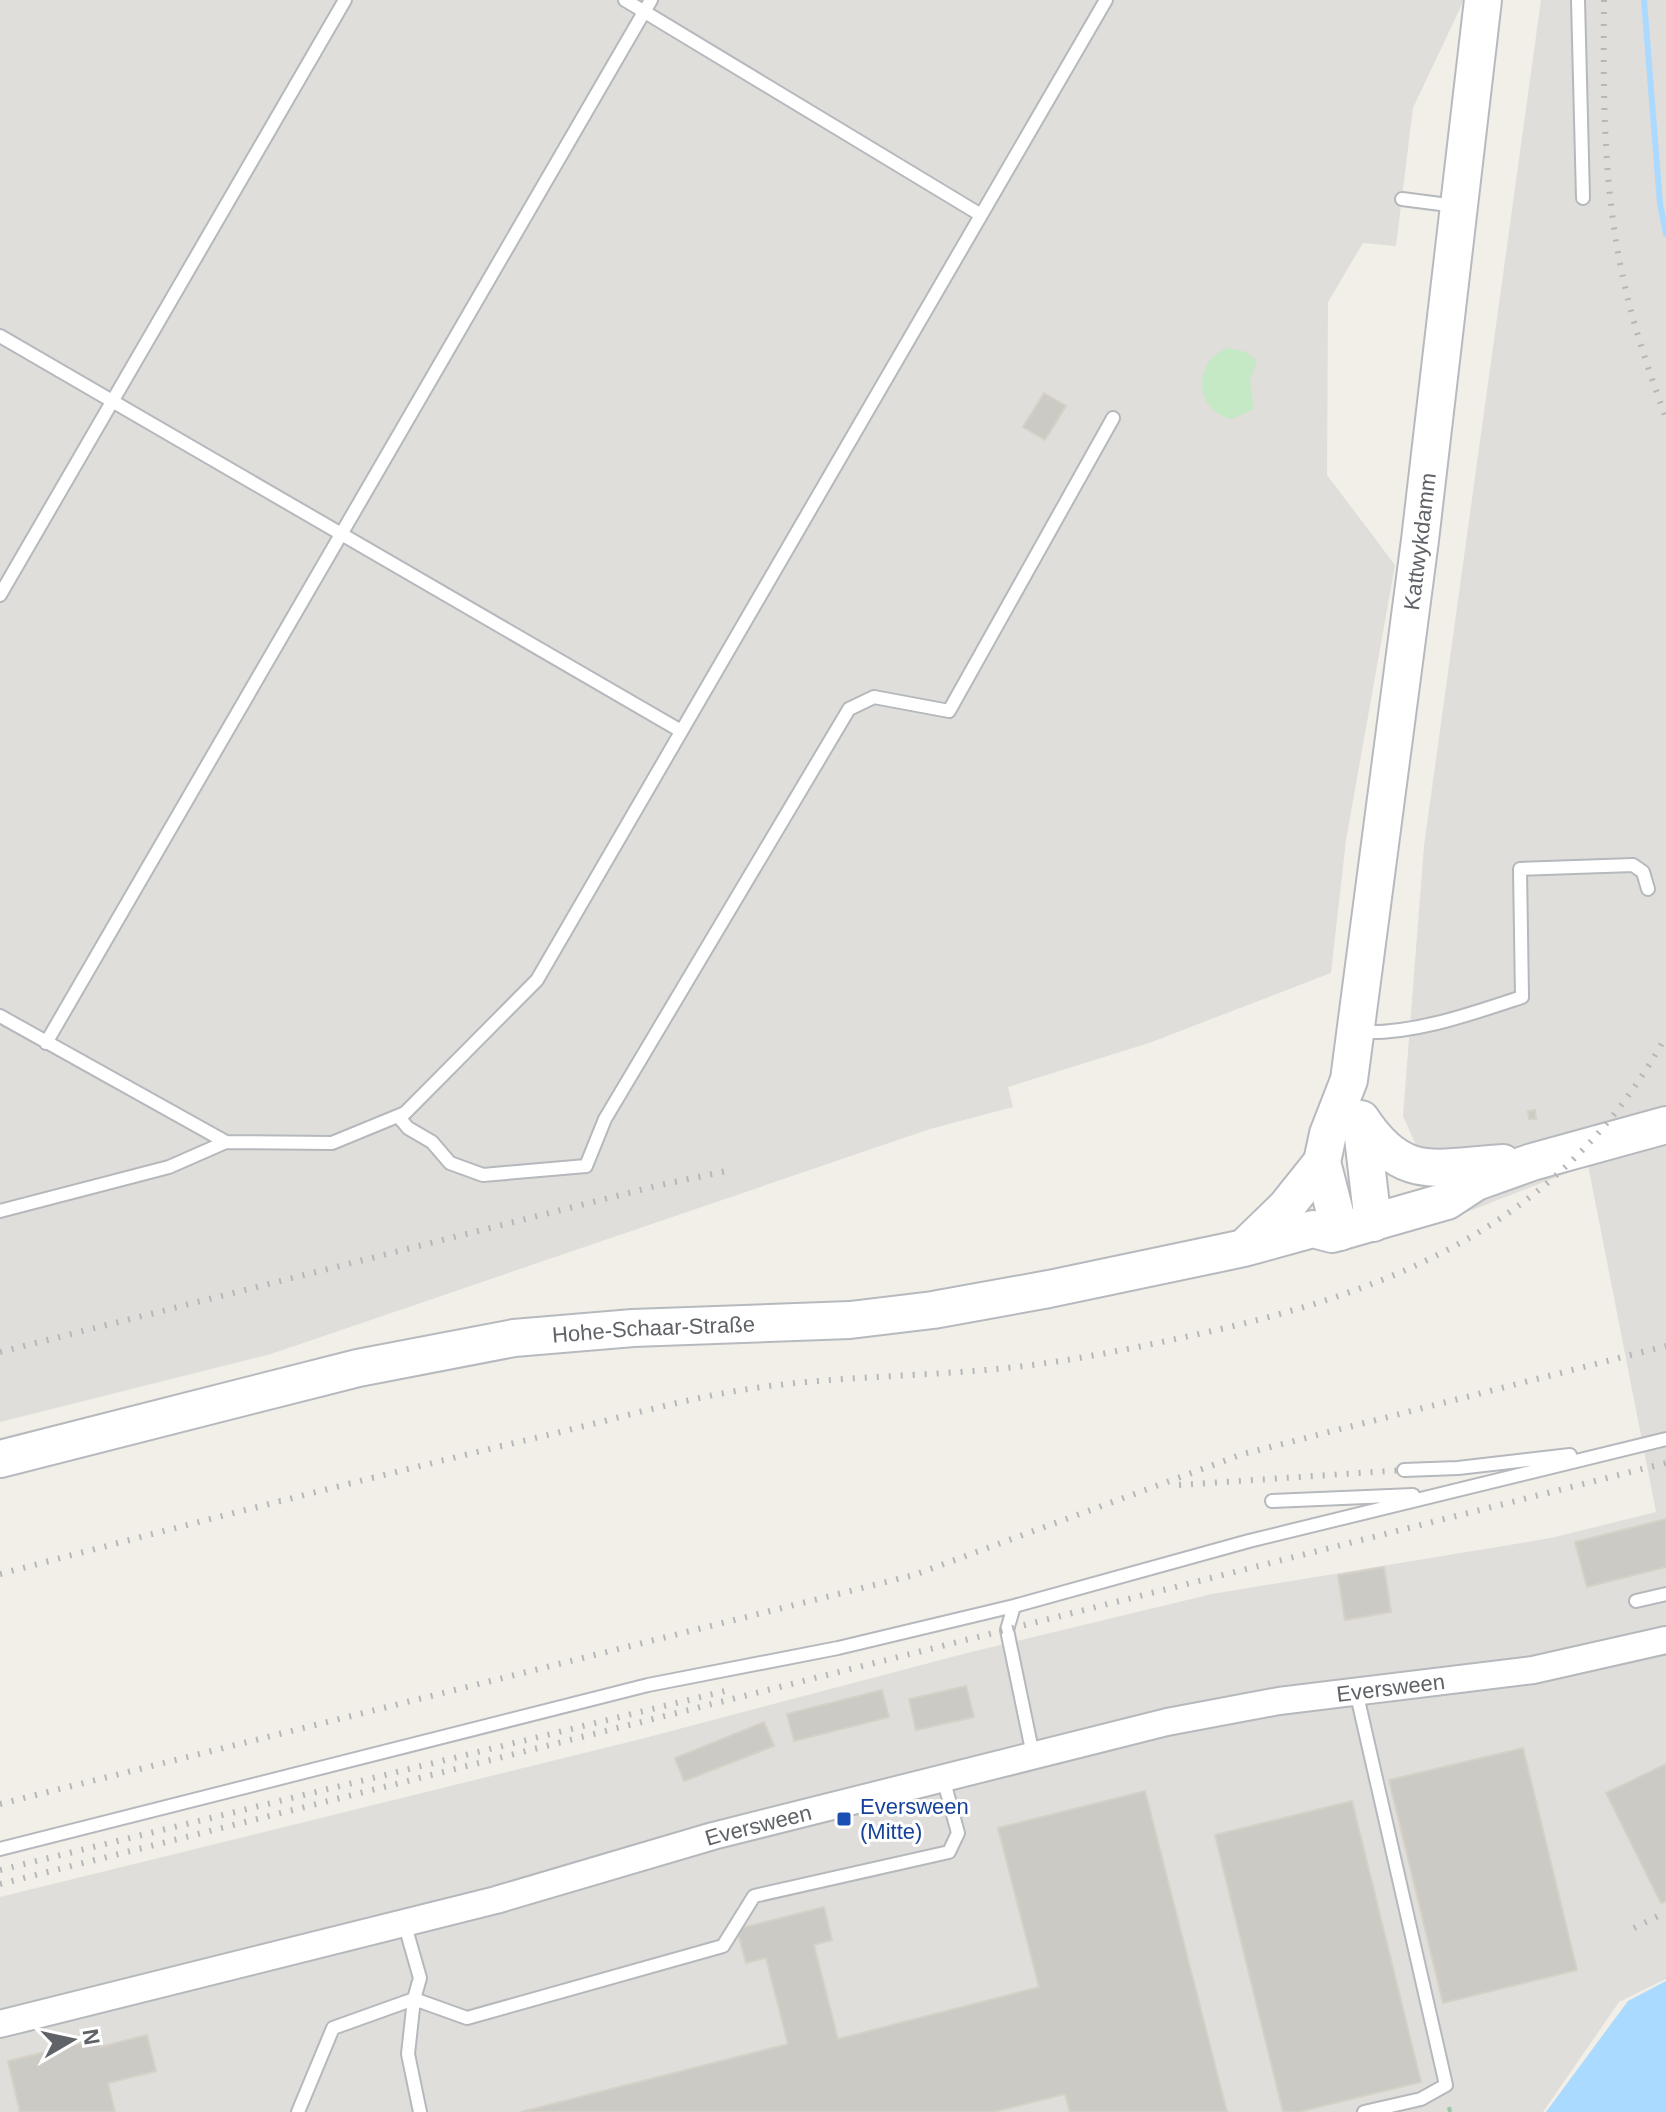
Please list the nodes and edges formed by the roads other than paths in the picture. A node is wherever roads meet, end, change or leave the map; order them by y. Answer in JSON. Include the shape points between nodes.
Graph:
{"nodes":[{"id":1,"x":345,"y":0,"type":"edge"},
{"id":2,"x":625,"y":0,"type":"edge"},
{"id":3,"x":1106,"y":0,"type":"edge"},
{"id":4,"x":1483,"y":0,"type":"edge"},
{"id":5,"x":1578,"y":0,"type":"edge"},
{"id":6,"x":648,"y":6,"type":"edge"},
{"id":7,"x":1583,"y":198,"type":"dead end"},
{"id":8,"x":1402,"y":199,"type":"dead end"},
{"id":9,"x":1459,"y":206,"type":"junction"},
{"id":10,"x":981,"y":215,"type":"junction"},
{"id":11,"x":0,"y":336,"type":"edge"},
{"id":12,"x":112,"y":402,"type":"junction"},
{"id":13,"x":1113,"y":418,"type":"dead end"},
{"id":14,"x":341,"y":534,"type":"junction"},
{"id":15,"x":0,"y":595,"type":"edge"},
{"id":16,"x":681,"y":731,"type":"junction"},
{"id":17,"x":1648,"y":889,"type":"dead end"},
{"id":18,"x":0,"y":1016,"type":"edge"},
{"id":19,"x":1355,"y":1032,"type":"junction"},
{"id":20,"x":46,"y":1043,"type":"junction"},
{"id":21,"x":1349,"y":1080,"type":"junction"},
{"id":22,"x":398,"y":1116,"type":"junction"},
{"id":23,"x":1361,"y":1119,"type":"junction"},
{"id":24,"x":1666,"y":1125,"type":"edge"},
{"id":25,"x":226,"y":1142,"type":"junction"},
{"id":26,"x":1322,"y":1162,"type":"junction"},
{"id":27,"x":1532,"y":1162,"type":"junction"},
{"id":28,"x":0,"y":1211,"type":"edge"},
{"id":29,"x":1346,"y":1220,"type":"junction"},
{"id":30,"x":1244,"y":1248,"type":"junction"},
{"id":31,"x":1666,"y":1439,"type":"edge"},
{"id":32,"x":1605,"y":1452,"type":"junction"},
{"id":33,"x":0,"y":1459,"type":"edge"},
{"id":34,"x":1404,"y":1470,"type":"dead end"},
{"id":35,"x":1443,"y":1494,"type":"junction"},
{"id":36,"x":1272,"y":1501,"type":"dead end"},
{"id":37,"x":1666,"y":1594,"type":"edge"},
{"id":38,"x":1636,"y":1601,"type":"dead end"},
{"id":39,"x":1014,"y":1606,"type":"junction"},
{"id":40,"x":1666,"y":1640,"type":"edge"},
{"id":41,"x":1356,"y":1691,"type":"junction"},
{"id":42,"x":1033,"y":1755,"type":"junction"},
{"id":43,"x":943,"y":1778,"type":"junction"},
{"id":44,"x":0,"y":1849,"type":"edge"},
{"id":45,"x":404,"y":1922,"type":"junction"},
{"id":46,"x":414,"y":1999,"type":"junction"},
{"id":47,"x":0,"y":2024,"type":"edge"},
{"id":48,"x":298,"y":2112,"type":"edge"},
{"id":49,"x":420,"y":2112,"type":"edge"},
{"id":50,"x":1364,"y":2112,"type":"edge"}],
"edges":[{"from":1,"to":12,"type":"lane"},
{"from":2,"to":6,"type":"lane"},
{"from":3,"to":10,"type":"lane"},
{"from":4,"to":9,"type":"main road","name":"Kattwykdamm"},
{"from":5,"to":7,"type":"lane"},
{"from":6,"to":10,"type":"lane"},
{"from":6,"to":14,"type":"lane"},
{"from":8,"to":9,"type":"lane"},
{"from":9,"to":19,"type":"main road","name":"Kattwykdamm"},
{"from":10,"to":16,"type":"lane"},
{"from":11,"to":12,"type":"lane"},
{"from":12,"to":14,"type":"lane"},
{"from":12,"to":15,"type":"lane"},
{"from":13,"to":22,"type":"lane","via":[[949,711],[874,697],[849,709],[605,1119],[586,1166],[483,1175],[450,1163]]},
{"from":14,"to":16,"type":"lane"},
{"from":14,"to":20,"type":"lane"},
{"from":16,"to":22,"type":"lane","via":[[537,980]]},
{"from":17,"to":19,"type":"lane","via":[[1643,872],[1633,865],[1520,869],[1522,997],[1418,1025]]},
{"from":18,"to":20,"type":"lane"},
{"from":19,"to":21,"type":"main road","name":"Kattwykdamm"},
{"from":20,"to":25,"type":"lane"},
{"from":21,"to":23,"type":"main road","name":"Kattwykdamm"},
{"from":21,"to":26,"type":"main road","name":"Kattwykdamm"},
{"from":22,"to":25,"type":"lane","via":[[332,1143]]},
{"from":23,"to":27,"type":"main road","via":[[1381,1148],[1407,1163],[1432,1167]]},
{"from":23,"to":29,"type":"main road","name":"Kattwykdamm"},
{"from":24,"to":27,"type":"main road","name":"Hohe-Schaar-Straße"},
{"from":25,"to":28,"type":"lane","via":[[169,1167]]},
{"from":26,"to":29,"type":"main road","name":"Kattwykdamm"},
{"from":26,"to":30,"type":"main road"},
{"from":27,"to":29,"type":"main road","name":"Hohe-Schaar-Straße","via":[[1476,1182],[1447,1201]]},
{"from":29,"to":30,"type":"main road","name":"Hohe-Schaar-Straße"},
{"from":30,"to":33,"type":"main road","name":"Hohe-Schaar-Straße","via":[[919,1312],[514,1338],[358,1368]]},
{"from":31,"to":32,"type":"lane"},
{"from":32,"to":34,"type":"lane"},
{"from":32,"to":35,"type":"lane"},
{"from":35,"to":36,"type":"lane"},
{"from":35,"to":39,"type":"lane"},
{"from":37,"to":38,"type":"lane"},
{"from":39,"to":42,"type":"lane","via":[[1007,1630]]},
{"from":39,"to":44,"type":"lane","via":[[648,1685]]},
{"from":40,"to":41,"type":"street","name":"Eversween","via":[[1533,1670]]},
{"from":41,"to":42,"type":"street","name":"Eversween","via":[[1216,1712]]},
{"from":41,"to":50,"type":"lane","via":[[1446,2085],[1421,2099]]},
{"from":42,"to":43,"type":"street","name":"Eversween"},
{"from":43,"to":45,"type":"street","name":"Eversween"},
{"from":43,"to":46,"type":"lane","via":[[958,1833],[949,1852],[754,1896],[723,1946],[467,2018]]},
{"from":45,"to":46,"type":"lane","via":[[420,1978]]},
{"from":45,"to":47,"type":"street","name":"Eversween"},
{"from":46,"to":48,"type":"lane","via":[[333,2028]]},
{"from":46,"to":49,"type":"lane","via":[[408,2054]]}]}
